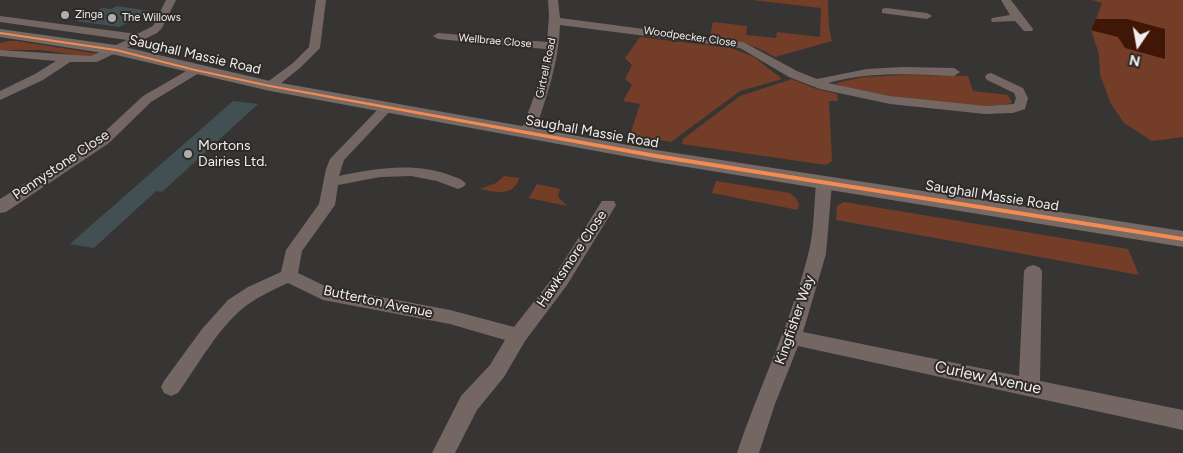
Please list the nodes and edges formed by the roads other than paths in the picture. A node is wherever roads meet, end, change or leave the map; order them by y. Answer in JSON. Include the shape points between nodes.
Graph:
{"nodes":[{"id":1,"x":171,"y":0,"type":"edge"},
{"id":2,"x":320,"y":0,"type":"edge"},
{"id":3,"x":553,"y":0,"type":"edge"},
{"id":4,"x":884,"y":0,"type":"edge"},
{"id":5,"x":1006,"y":0,"type":"edge"},
{"id":6,"x":1016,"y":15,"type":"junction"},
{"id":7,"x":927,"y":16,"type":"dead end"},
{"id":8,"x":0,"y":19,"type":"edge"},
{"id":9,"x":996,"y":20,"type":"dead end"},
{"id":10,"x":555,"y":21,"type":"junction"},
{"id":11,"x":1028,"y":29,"type":"dead end"},
{"id":12,"x":2,"y":34,"type":"edge"},
{"id":13,"x":438,"y":36,"type":"dead end"},
{"id":14,"x":139,"y":38,"type":"junction"},
{"id":15,"x":552,"y":46,"type":"junction"},
{"id":16,"x":116,"y":50,"type":"junction"},
{"id":17,"x":0,"y":53,"type":"edge"},
{"id":18,"x":68,"y":58,"type":"junction"},
{"id":19,"x":195,"y":70,"type":"junction"},
{"id":20,"x":954,"y":72,"type":"dead end"},
{"id":21,"x":991,"y":77,"type":"dead end"},
{"id":22,"x":816,"y":83,"type":"junction"},
{"id":23,"x":270,"y":86,"type":"junction"},
{"id":24,"x":0,"y":96,"type":"edge"},
{"id":25,"x":387,"y":108,"type":"junction"},
{"id":26,"x":527,"y":134,"type":"junction"},
{"id":27,"x":331,"y":182,"type":"junction"},
{"id":28,"x":824,"y":183,"type":"junction"},
{"id":29,"x":458,"y":184,"type":"dead end"},
{"id":30,"x":608,"y":205,"type":"dead end"},
{"id":31,"x":0,"y":208,"type":"edge"},
{"id":32,"x":1183,"y":239,"type":"edge"},
{"id":33,"x":1033,"y":271,"type":"dead end"},
{"id":34,"x":289,"y":276,"type":"junction"},
{"id":35,"x":518,"y":336,"type":"junction"},
{"id":36,"x":792,"y":337,"type":"junction"},
{"id":37,"x":170,"y":387,"type":"dead end"},
{"id":38,"x":1029,"y":387,"type":"junction"},
{"id":39,"x":1183,"y":420,"type":"edge"},
{"id":40,"x":443,"y":453,"type":"edge"},
{"id":41,"x":748,"y":453,"type":"edge"}],
"edges":[{"from":1,"to":14,"type":"street","via":[[157,28]]},
{"from":2,"to":23,"type":"street","via":[[314,48]]},
{"from":3,"to":10,"type":"street","name":"Girtrell Road"},
{"from":4,"to":7,"type":"street","via":[[885,15]]},
{"from":5,"to":6,"type":"street"},
{"from":6,"to":9,"type":"street","via":[[1008,20]]},
{"from":6,"to":11,"type":"street"},
{"from":8,"to":14,"type":"street","name":"Saughall Massie Road"},
{"from":10,"to":15,"type":"street","name":"Girtrell Road"},
{"from":10,"to":22,"type":"street","name":"Woodpecker Close","via":[[743,45],[775,65]]},
{"from":12,"to":16,"type":"main road","name":"Saughall Massie Road"},
{"from":13,"to":15,"type":"street","name":"Wellbrae Close"},
{"from":14,"to":16,"type":"street"},
{"from":15,"to":26,"type":"street","name":"Girtrell Road","via":[[539,103]]},
{"from":16,"to":18,"type":"street","name":"Saughall Massie Road","via":[[93,60]]},
{"from":16,"to":19,"type":"main road","name":"Saughall Massie Road"},
{"from":17,"to":18,"type":"street","name":"Saughall Massie Road"},
{"from":18,"to":24,"type":"street"},
{"from":19,"to":23,"type":"main road","name":"Saughall Massie Road"},
{"from":19,"to":31,"type":"street","name":"Pennystone Close","via":[[147,99],[104,140]]},
{"from":20,"to":22,"type":"street","via":[[860,72]]},
{"from":21,"to":22,"type":"street","name":"Woodpecker Close","via":[[1019,91],[1022,98],[1020,106],[985,110],[939,107],[890,100]]},
{"from":23,"to":25,"type":"main road","name":"Saughall Massie Road"},
{"from":25,"to":26,"type":"main road","name":"Saughall Massie Road"},
{"from":25,"to":27,"type":"street","via":[[337,159]]},
{"from":26,"to":28,"type":"main road","name":"Saughall Massie Road"},
{"from":27,"to":29,"type":"street","via":[[376,172],[408,171],[438,175]]},
{"from":27,"to":34,"type":"street","via":[[327,205],[294,250]]},
{"from":28,"to":32,"type":"main road","name":"Saughall Massie Road"},
{"from":28,"to":36,"type":"street","name":"Kingfisher Way","via":[[817,254]]},
{"from":30,"to":35,"type":"street","name":"Hawksmore Close","via":[[561,280]]},
{"from":33,"to":38,"type":"street"},
{"from":34,"to":35,"type":"street","name":"Butterton Avenue","via":[[323,293],[450,317]]},
{"from":34,"to":37,"type":"street","via":[[259,288],[236,304]]},
{"from":35,"to":40,"type":"street","name":"Hawksmore Close","via":[[497,371],[469,403]]},
{"from":36,"to":38,"type":"street","name":"Curlew Avenue"},
{"from":36,"to":41,"type":"street","name":"Kingfisher Way"},
{"from":38,"to":39,"type":"street","name":"Curlew Avenue"}]}
